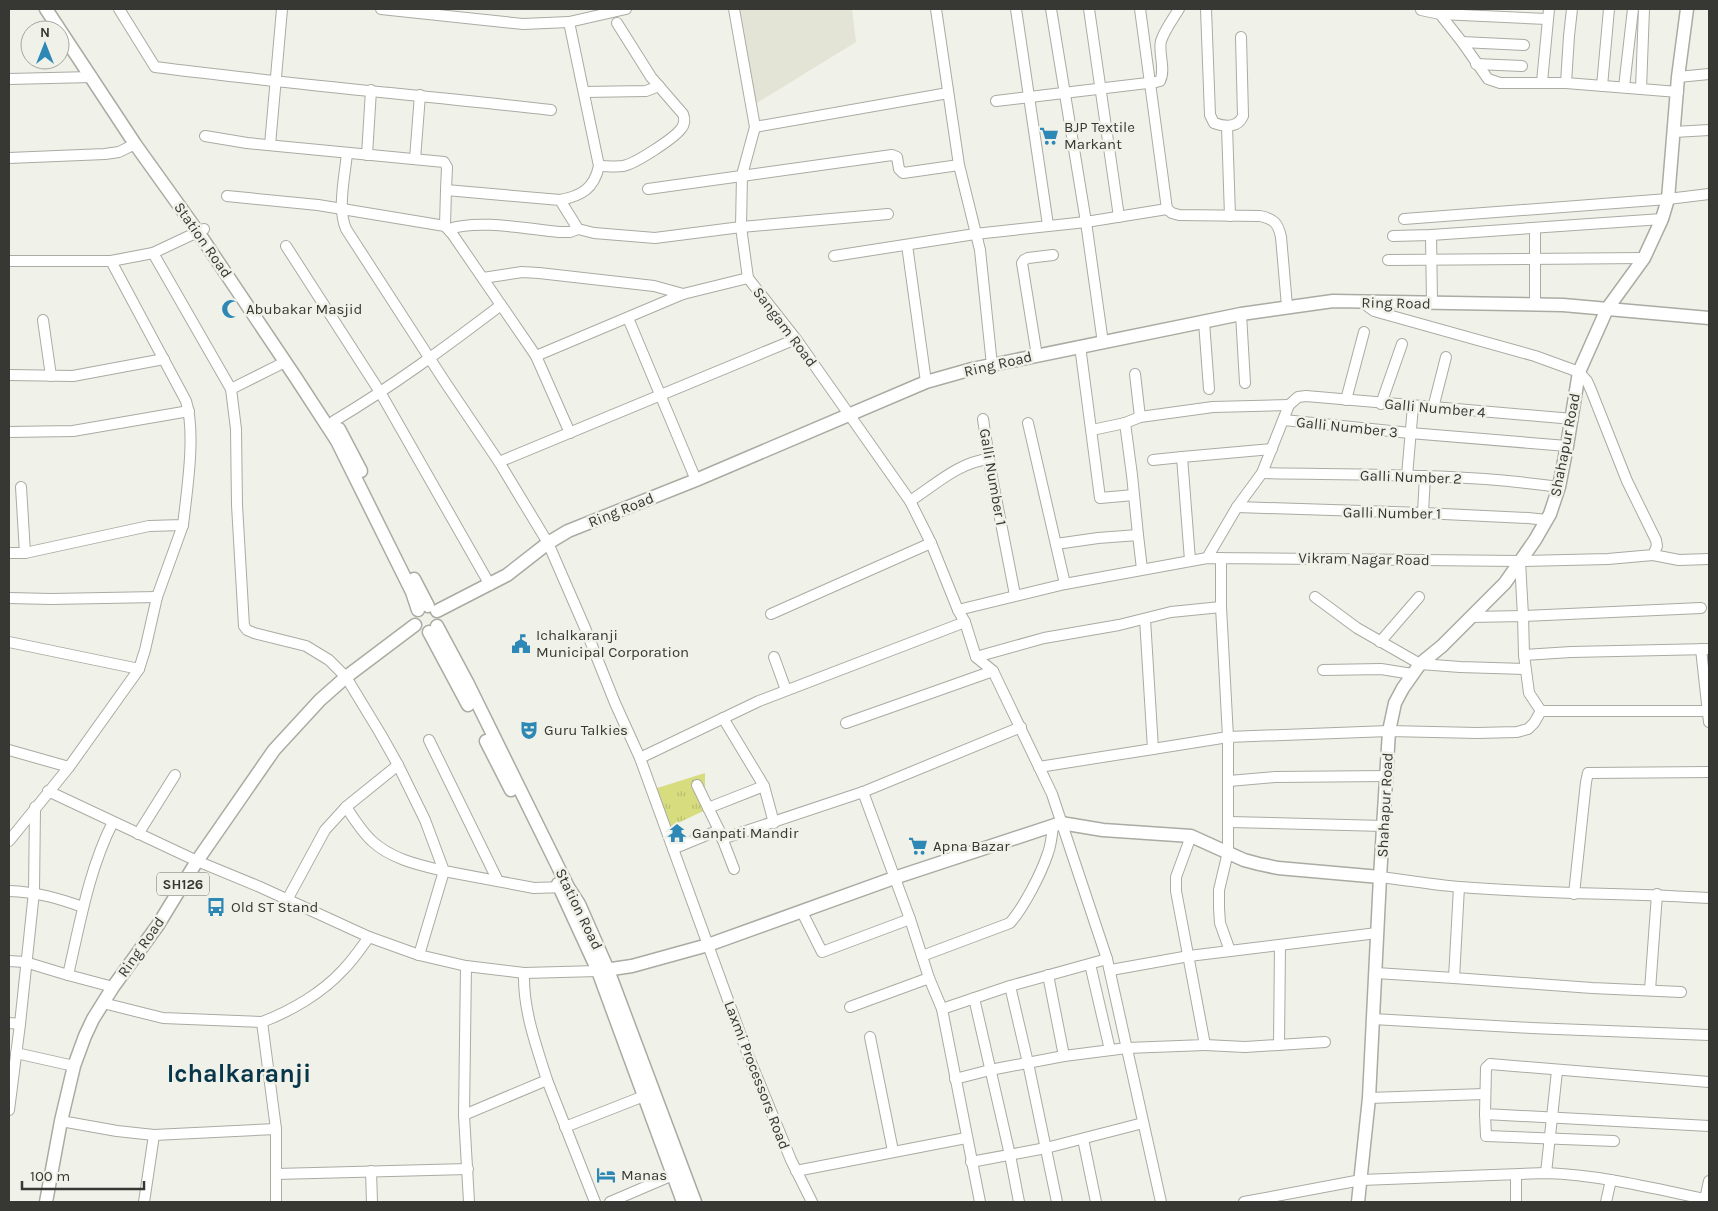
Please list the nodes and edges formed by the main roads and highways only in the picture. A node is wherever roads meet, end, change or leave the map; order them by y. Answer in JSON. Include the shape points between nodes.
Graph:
{"nodes":[{"id":1,"x":46,"y":9,"type":"edge"},
{"id":2,"x":55,"y":9,"type":"edge"},
{"id":3,"x":1687,"y":9,"type":"edge"},
{"id":4,"x":201,"y":230,"type":"junction"},
{"id":5,"x":1607,"y":309,"type":"junction"},
{"id":6,"x":1709,"y":318,"type":"edge"},
{"id":7,"x":427,"y":609,"type":"junction"},
{"id":8,"x":415,"y":624,"type":"junction"},
{"id":9,"x":433,"y":629,"type":"junction"},
{"id":10,"x":1380,"y":877,"type":"junction"},
{"id":11,"x":603,"y":971,"type":"junction"},
{"id":12,"x":46,"y":1202,"type":"edge"},
{"id":13,"x":683,"y":1202,"type":"edge"},
{"id":14,"x":695,"y":1202,"type":"edge"},
{"id":15,"x":1358,"y":1202,"type":"edge"}],
"edges":[{"from":1,"to":4,"type":"main road","name":"Station Road","via":[[135,144]]},
{"from":2,"to":4,"type":"main road","name":"Station Road"},
{"from":3,"to":5,"type":"main road","name":"Shahapur Road","via":[[1668,199],[1644,258]]},
{"from":4,"to":7,"type":"main road","name":"Station Road","via":[[337,441],[412,592]]},
{"from":4,"to":7,"type":"main road","name":"Station Road","via":[[350,447]]},
{"from":5,"to":6,"type":"main road","name":"Ring Road"},
{"from":5,"to":7,"type":"main road","name":"Ring Road","via":[[1563,305],[1333,301],[1241,314],[992,365],[926,382],[568,531],[490,585]]},
{"from":5,"to":10,"type":"main road","name":"Shahapur Road","via":[[1579,372],[1559,487],[1547,520],[1504,583],[1416,669],[1395,703],[1389,731]]},
{"from":7,"to":8,"type":"main road","via":[[414,619]]},
{"from":7,"to":9,"type":"main road","via":[[439,616]]},
{"from":8,"to":9,"type":"main road","via":[[418,629]]},
{"from":8,"to":12,"type":"main road","name":"Ring Road","number":"SH126","via":[[320,700],[274,750],[113,987],[85,1036],[74,1066]]},
{"from":9,"to":11,"type":"main road","name":"Station Road","via":[[467,682]]},
{"from":10,"to":11,"type":"main road","via":[[1278,868],[1244,860],[1191,836],[1057,825],[894,878],[708,945]]},
{"from":10,"to":15,"type":"main road","name":"Shahapur Road","via":[[1370,1098]]},
{"from":11,"to":13,"type":"main road","name":"Station Road"},
{"from":11,"to":14,"type":"main road","name":"Station Road"}]}
